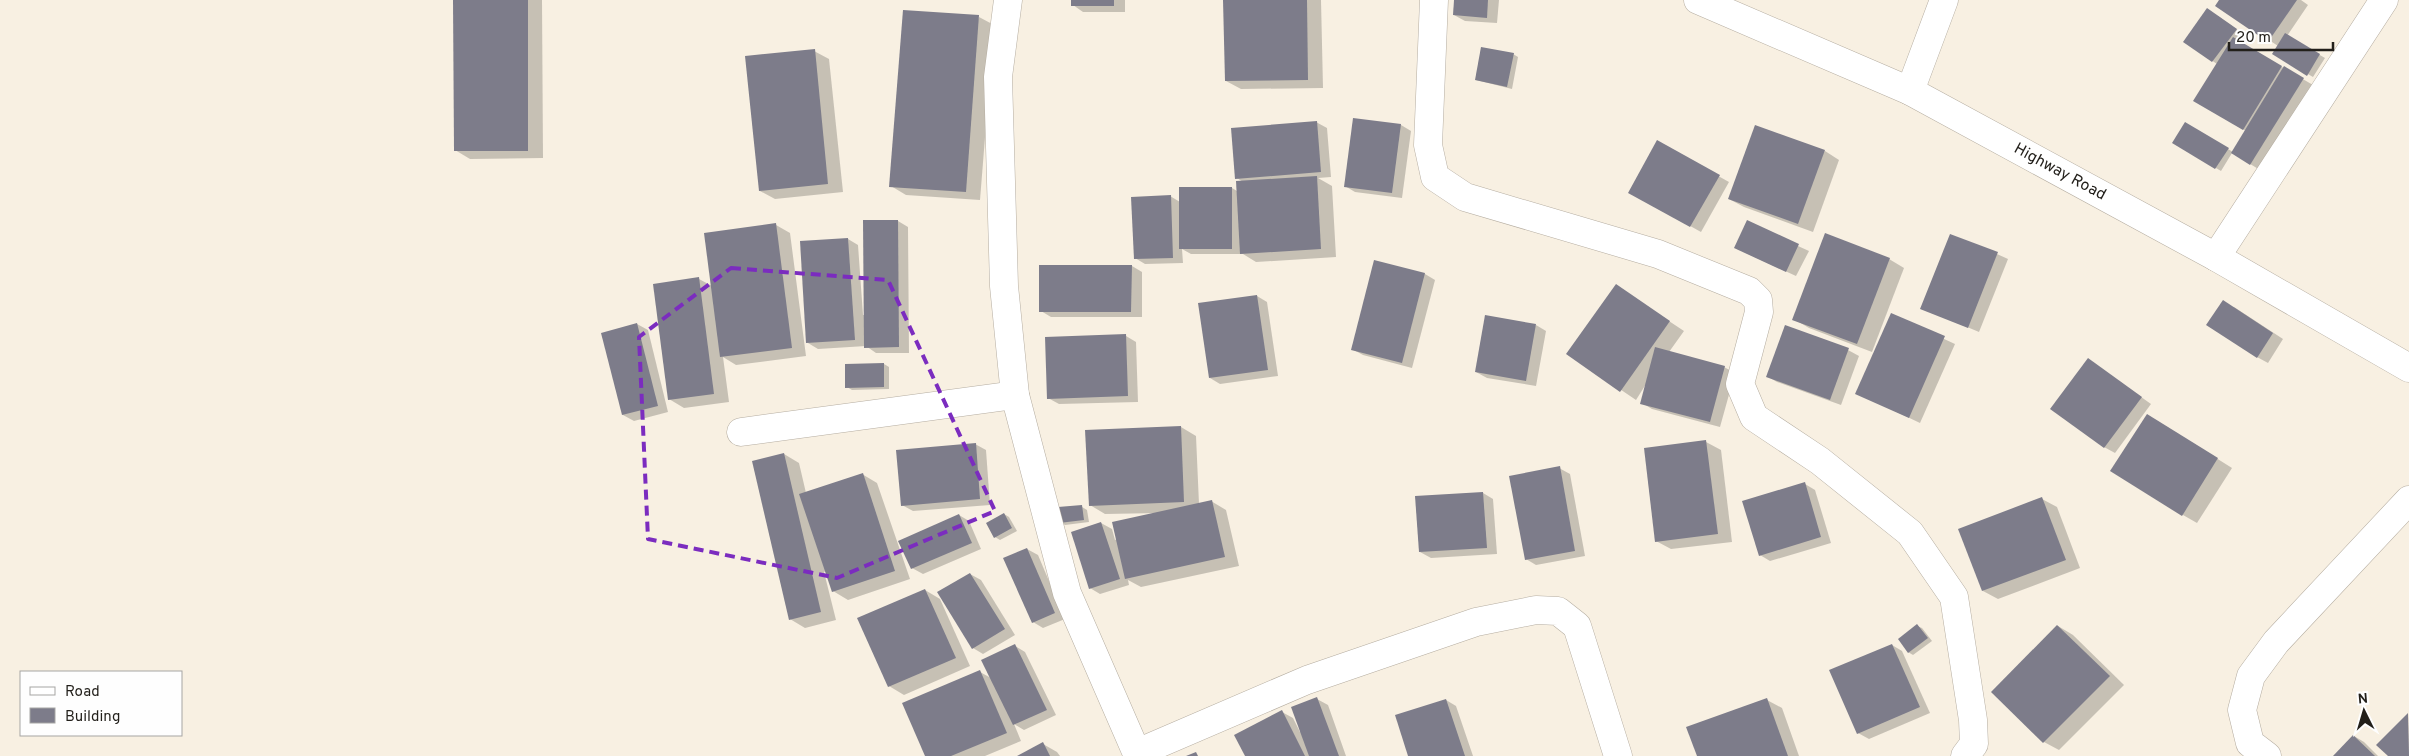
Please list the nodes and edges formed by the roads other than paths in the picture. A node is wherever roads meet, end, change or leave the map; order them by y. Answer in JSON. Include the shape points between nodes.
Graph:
{"nodes":[{"id":1,"x":1008,"y":0,"type":"edge"},
{"id":2,"x":1434,"y":0,"type":"edge"},
{"id":3,"x":1698,"y":0,"type":"edge"},
{"id":4,"x":1944,"y":0,"type":"edge"},
{"id":5,"x":2384,"y":0,"type":"edge"},
{"id":6,"x":1910,"y":91,"type":"junction"},
{"id":7,"x":2216,"y":257,"type":"junction"},
{"id":8,"x":2409,"y":368,"type":"edge"},
{"id":9,"x":1014,"y":396,"type":"junction"},
{"id":10,"x":740,"y":432,"type":"dead end"},
{"id":11,"x":2409,"y":500,"type":"edge"},
{"id":12,"x":1138,"y":754,"type":"edge"},
{"id":13,"x":1618,"y":756,"type":"edge"},
{"id":14,"x":1965,"y":756,"type":"edge"},
{"id":15,"x":2267,"y":756,"type":"edge"}],
"edges":[{"from":1,"to":9,"type":"street","via":[[998,77],[1004,286]]},
{"from":2,"to":14,"type":"street","via":[[1428,145],[1435,177],[1465,197],[1658,254],[1750,291],[1758,300],[1759,312],[1740,384],[1754,417],[1820,461],[1910,533],[1954,597],[1973,720],[1974,744]]},
{"from":3,"to":6,"type":"street","name":"Highway Road"},
{"from":4,"to":6,"type":"street"},
{"from":5,"to":7,"type":"street"},
{"from":6,"to":7,"type":"street","name":"Highway Road"},
{"from":7,"to":8,"type":"street","name":"Highway Road"},
{"from":9,"to":10,"type":"street"},
{"from":9,"to":12,"type":"street","via":[[1068,593]]},
{"from":11,"to":15,"type":"street","via":[[2276,642],[2251,676],[2242,710],[2250,742]]},
{"from":12,"to":13,"type":"street","via":[[1307,680],[1476,622],[1536,610],[1558,611],[1577,626]]}]}
